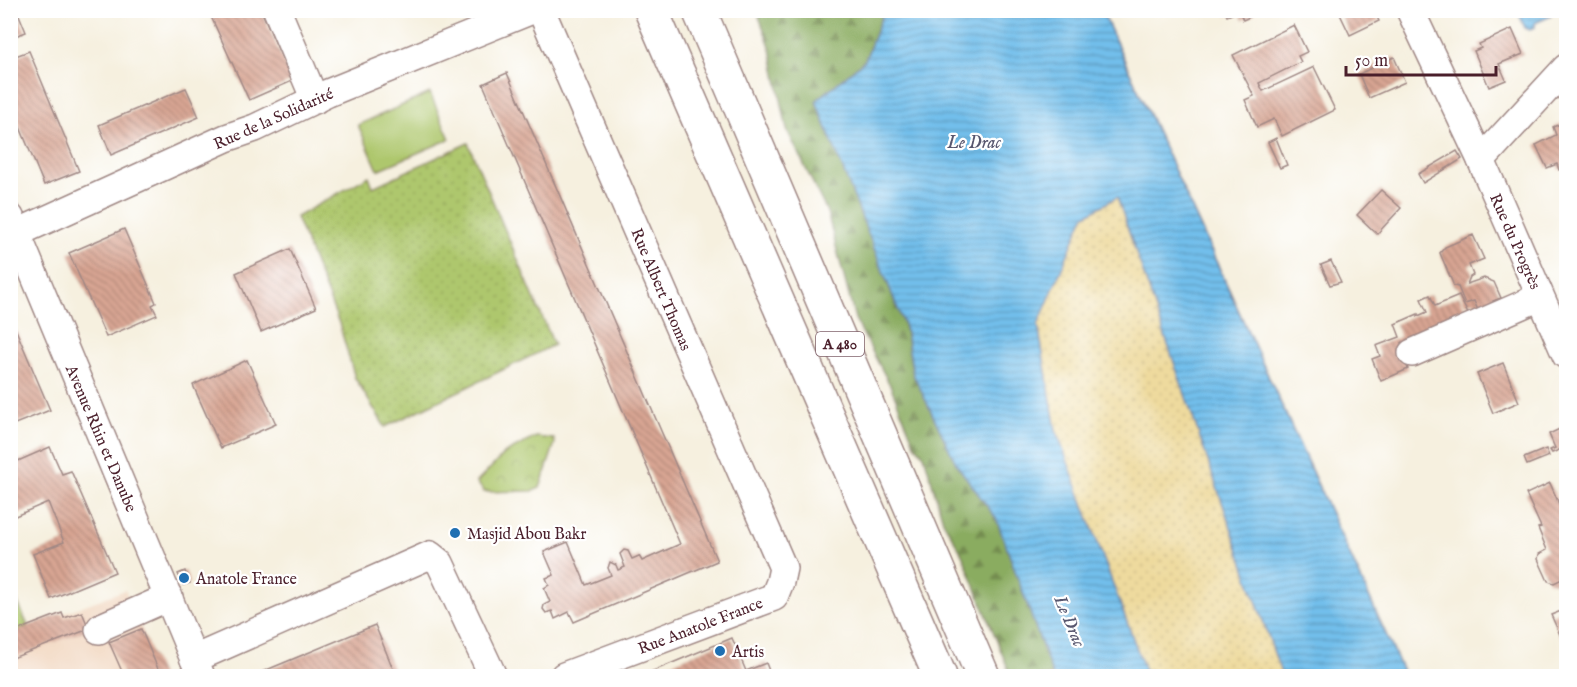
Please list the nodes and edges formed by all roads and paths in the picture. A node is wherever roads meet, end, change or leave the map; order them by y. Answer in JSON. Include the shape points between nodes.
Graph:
{"nodes":[{"id":1,"x":277,"y":10,"type":"edge"},
{"id":2,"x":532,"y":10,"type":"edge"},
{"id":3,"x":541,"y":10,"type":"edge"},
{"id":4,"x":651,"y":10,"type":"edge"},
{"id":5,"x":699,"y":10,"type":"edge"},
{"id":6,"x":1410,"y":10,"type":"edge"},
{"id":7,"x":1566,"y":68,"type":"edge"},
{"id":8,"x":315,"y":100,"type":"junction"},
{"id":9,"x":1481,"y":160,"type":"junction"},
{"id":10,"x":14,"y":225,"type":"edge"},
{"id":11,"x":1540,"y":297,"type":"junction"},
{"id":12,"x":1412,"y":353,"type":"dead end"},
{"id":13,"x":1566,"y":355,"type":"edge"},
{"id":14,"x":783,"y":568,"type":"joint"},
{"id":15,"x":168,"y":597,"type":"junction"},
{"id":16,"x":99,"y":630,"type":"dead end"},
{"id":17,"x":198,"y":668,"type":"edge"},
{"id":18,"x":493,"y":676,"type":"edge"},
{"id":19,"x":564,"y":676,"type":"edge"},
{"id":20,"x":940,"y":676,"type":"edge"},
{"id":21,"x":983,"y":676,"type":"edge"}],
"edges":[{"from":1,"to":8,"type":"street"},
{"from":2,"to":8,"type":"street","name":"Rue de la Solidarité"},
{"from":3,"to":14,"type":"street","name":"Rue Albert Thomas"},
{"from":4,"to":20,"type":"highway","number":"A 480"},
{"from":5,"to":21,"type":"highway","number":"A 480"},
{"from":6,"to":9,"type":"street","name":"Rue du Progrès"},
{"from":7,"to":9,"type":"street"},
{"from":8,"to":10,"type":"street","name":"Rue de la Solidarité"},
{"from":9,"to":11,"type":"street","name":"Rue du Progrès"},
{"from":10,"to":15,"type":"street","name":"Avenue Rhin et Danube"},
{"from":11,"to":12,"type":"street"},
{"from":11,"to":13,"type":"street","name":"Rue du Progrès"},
{"from":14,"to":19,"type":"street","name":"Rue Anatole France","via":[[774,597]]},
{"from":15,"to":16,"type":"street"},
{"from":15,"to":17,"type":"street","name":"Avenue Rhin et Danube"},
{"from":17,"to":18,"type":"street","name":"Avenue Rhin et Danube","via":[[430,555],[440,563]]}]}
